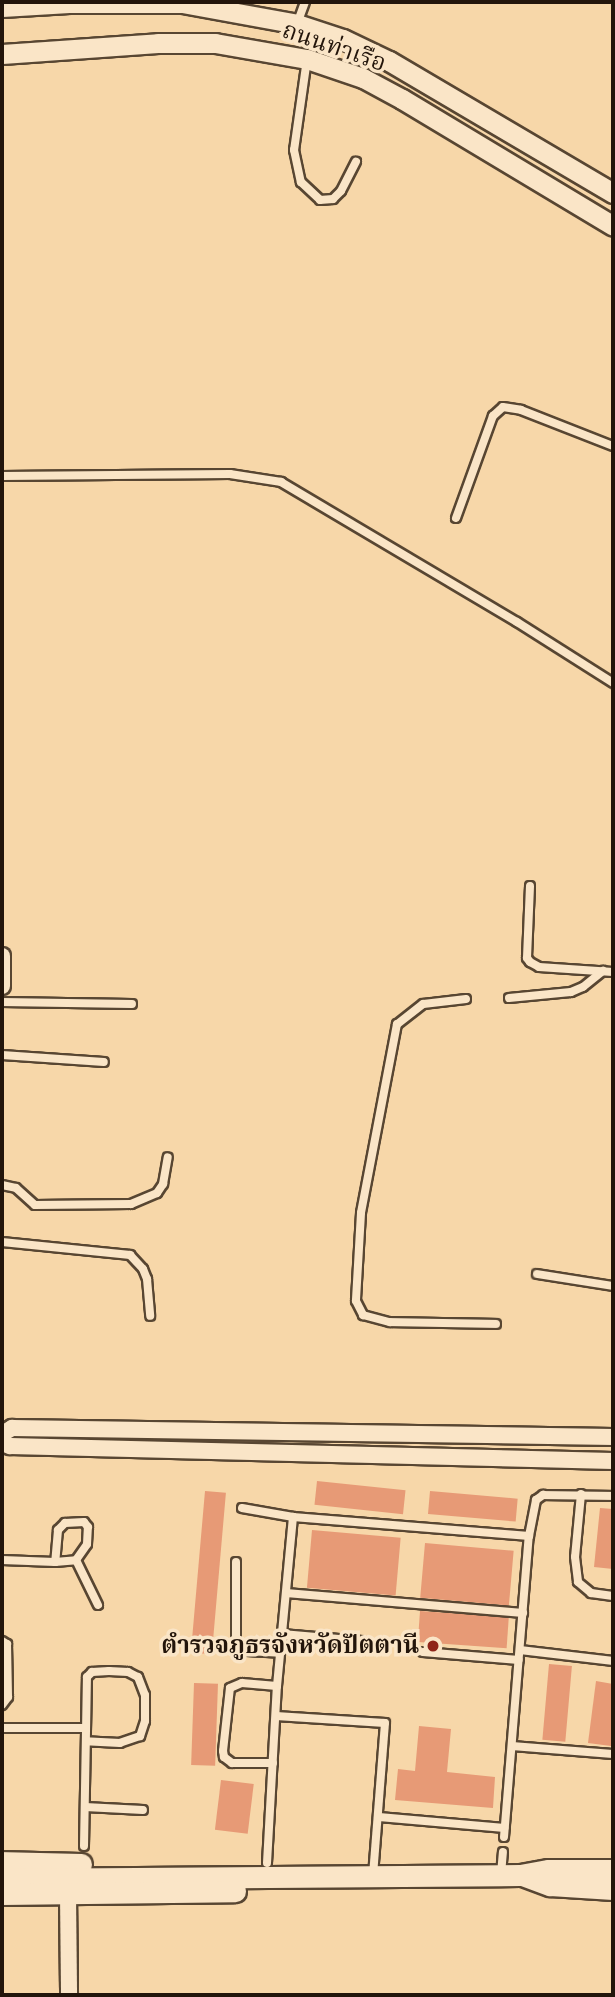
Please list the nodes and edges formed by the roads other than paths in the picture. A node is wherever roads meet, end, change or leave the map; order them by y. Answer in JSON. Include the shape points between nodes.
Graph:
{"nodes":[{"id":1,"x":140,"y":2,"type":"edge"},
{"id":2,"x":305,"y":2,"type":"edge"},
{"id":3,"x":2,"y":7,"type":"edge"},
{"id":4,"x":297,"y":24,"type":"junction"},
{"id":5,"x":2,"y":54,"type":"edge"},
{"id":6,"x":307,"y":59,"type":"junction"},
{"id":7,"x":356,"y":162,"type":"dead end"},
{"id":8,"x":613,"y":193,"type":"edge"},
{"id":9,"x":613,"y":226,"type":"edge"},
{"id":10,"x":613,"y":446,"type":"edge"},
{"id":11,"x":2,"y":476,"type":"edge"},
{"id":12,"x":456,"y":518,"type":"dead end"},
{"id":13,"x":613,"y":683,"type":"edge"},
{"id":14,"x":530,"y":886,"type":"dead end"},
{"id":15,"x":2,"y":956,"type":"edge"},
{"id":16,"x":603,"y":971,"type":"junction"},
{"id":17,"x":613,"y":972,"type":"edge"},
{"id":18,"x":2,"y":986,"type":"edge"},
{"id":19,"x":509,"y":998,"type":"dead end"},
{"id":20,"x":466,"y":999,"type":"dead end"},
{"id":21,"x":2,"y":1002,"type":"edge"},
{"id":22,"x":132,"y":1003,"type":"dead end"},
{"id":23,"x":2,"y":1055,"type":"edge"},
{"id":24,"x":104,"y":1062,"type":"dead end"},
{"id":25,"x":167,"y":1157,"type":"dead end"},
{"id":26,"x":2,"y":1185,"type":"edge"},
{"id":27,"x":2,"y":1242,"type":"edge"},
{"id":28,"x":537,"y":1274,"type":"dead end"},
{"id":29,"x":613,"y":1286,"type":"edge"},
{"id":30,"x":150,"y":1316,"type":"dead end"},
{"id":31,"x":496,"y":1324,"type":"dead end"},
{"id":32,"x":2,"y":1434,"type":"edge"},
{"id":33,"x":613,"y":1437,"type":"edge"},
{"id":34,"x":2,"y":1443,"type":"edge"},
{"id":35,"x":613,"y":1461,"type":"edge"},
{"id":36,"x":581,"y":1494,"type":"junction"},
{"id":37,"x":613,"y":1496,"type":"edge"},
{"id":38,"x":242,"y":1508,"type":"dead end"},
{"id":39,"x":293,"y":1517,"type":"junction"},
{"id":40,"x":529,"y":1536,"type":"junction"},
{"id":41,"x":2,"y":1560,"type":"edge"},
{"id":42,"x":76,"y":1560,"type":"junction"},
{"id":43,"x":55,"y":1562,"type":"junction"},
{"id":44,"x":236,"y":1562,"type":"dead end"},
{"id":45,"x":286,"y":1593,"type":"junction"},
{"id":46,"x":613,"y":1596,"type":"edge"},
{"id":47,"x":97,"y":1605,"type":"dead end"},
{"id":48,"x":523,"y":1613,"type":"junction"},
{"id":49,"x":282,"y":1634,"type":"junction"},
{"id":50,"x":2,"y":1640,"type":"edge"},
{"id":51,"x":362,"y":1641,"type":"dead end"},
{"id":52,"x":520,"y":1650,"type":"junction"},
{"id":53,"x":423,"y":1652,"type":"dead end"},
{"id":54,"x":280,"y":1653,"type":"junction"},
{"id":55,"x":519,"y":1660,"type":"junction"},
{"id":56,"x":613,"y":1661,"type":"edge"},
{"id":57,"x":277,"y":1686,"type":"junction"},
{"id":58,"x":2,"y":1705,"type":"edge"},
{"id":59,"x":276,"y":1716,"type":"junction"},
{"id":60,"x":2,"y":1728,"type":"edge"},
{"id":61,"x":85,"y":1728,"type":"junction"},
{"id":62,"x":86,"y":1741,"type":"junction"},
{"id":63,"x":512,"y":1746,"type":"junction"},
{"id":64,"x":613,"y":1754,"type":"edge"},
{"id":65,"x":273,"y":1763,"type":"junction"},
{"id":66,"x":85,"y":1807,"type":"junction"},
{"id":67,"x":143,"y":1810,"type":"dead end"},
{"id":68,"x":379,"y":1818,"type":"junction"},
{"id":69,"x":84,"y":1846,"type":"dead end"},
{"id":70,"x":503,"y":1852,"type":"dead end"},
{"id":71,"x":2,"y":1862,"type":"edge"},
{"id":72,"x":267,"y":1863,"type":"junction"},
{"id":73,"x":613,"y":1870,"type":"edge"},
{"id":74,"x":511,"y":1874,"type":"junction"},
{"id":75,"x":373,"y":1875,"type":"junction"},
{"id":76,"x":2,"y":1879,"type":"edge"},
{"id":77,"x":613,"y":1889,"type":"edge"},
{"id":78,"x":2,"y":1894,"type":"edge"},
{"id":79,"x":68,"y":1894,"type":"junction"},
{"id":80,"x":69,"y":1995,"type":"edge"}],
"edges":[{"from":1,"to":3,"type":"street","name":"ถนนท่าเรือ"},
{"from":1,"to":4,"type":"street","name":"ถนนท่าเรือ","via":[[224,9]]},
{"from":2,"to":4,"type":"lane"},
{"from":4,"to":8,"type":"street","name":"ถนนท่าเรือ","via":[[389,61]]},
{"from":5,"to":6,"type":"street","name":"ถนนท่าเรือ","via":[[215,43]]},
{"from":6,"to":7,"type":"lane","via":[[294,150],[301,182],[320,200],[332,199]]},
{"from":6,"to":9,"type":"street","name":"ถนนท่าเรือ","via":[[363,78],[402,99]]},
{"from":10,"to":12,"type":"lane","via":[[503,407],[493,416]]},
{"from":11,"to":13,"type":"lane","via":[[230,474],[281,482]]},
{"from":14,"to":16,"type":"lane","via":[[530,962],[539,967]]},
{"from":15,"to":18,"type":"street"},
{"from":16,"to":17,"type":"lane"},
{"from":16,"to":19,"type":"lane","via":[[571,992]]},
{"from":20,"to":31,"type":"lane","via":[[422,1003],[397,1024],[362,1213],[356,1301],[363,1315],[390,1322]]},
{"from":21,"to":22,"type":"lane"},
{"from":23,"to":24,"type":"lane"},
{"from":25,"to":26,"type":"lane","via":[[158,1193],[131,1204],[35,1205],[16,1188]]},
{"from":27,"to":30,"type":"lane","via":[[130,1255],[147,1279]]},
{"from":28,"to":29,"type":"lane"},
{"from":32,"to":33,"type":"street","via":[[25,1428]]},
{"from":34,"to":35,"type":"street"},
{"from":36,"to":37,"type":"lane"},
{"from":36,"to":40,"type":"lane","via":[[538,1496]]},
{"from":36,"to":46,"type":"lane","via":[[575,1557],[578,1582],[591,1592]]},
{"from":38,"to":39,"type":"lane"},
{"from":39,"to":40,"type":"lane"},
{"from":39,"to":45,"type":"lane"},
{"from":40,"to":48,"type":"lane"},
{"from":41,"to":43,"type":"lane"},
{"from":42,"to":43,"type":"lane"},
{"from":42,"to":43,"type":"lane","via":[[86,1549],[88,1527],[71,1521],[58,1530]]},
{"from":42,"to":47,"type":"lane"},
{"from":44,"to":54,"type":"lane","via":[[236,1646]]},
{"from":45,"to":48,"type":"lane"},
{"from":45,"to":49,"type":"lane"},
{"from":48,"to":52,"type":"lane"},
{"from":49,"to":51,"type":"lane"},
{"from":49,"to":54,"type":"lane"},
{"from":50,"to":58,"type":"lane","via":[[7,1644],[8,1698]]},
{"from":52,"to":55,"type":"lane"},
{"from":52,"to":56,"type":"lane"},
{"from":53,"to":55,"type":"lane"},
{"from":54,"to":57,"type":"lane"},
{"from":55,"to":63,"type":"lane"},
{"from":57,"to":59,"type":"lane"},
{"from":57,"to":65,"type":"lane","via":[[242,1683],[230,1688],[223,1751],[232,1763]]},
{"from":59,"to":65,"type":"lane"},
{"from":59,"to":68,"type":"lane","via":[[384,1721]]},
{"from":60,"to":61,"type":"lane"},
{"from":61,"to":62,"type":"lane"},
{"from":61,"to":62,"type":"lane","via":[[87,1677],[92,1672],[128,1672],[138,1677],[145,1695],[141,1736],[120,1743]]},
{"from":62,"to":66,"type":"lane"},
{"from":63,"to":64,"type":"lane"},
{"from":63,"to":68,"type":"lane","via":[[505,1832]]},
{"from":65,"to":72,"type":"lane"},
{"from":66,"to":67,"type":"lane"},
{"from":66,"to":69,"type":"lane"},
{"from":68,"to":75,"type":"lane"},
{"from":70,"to":74,"type":"lane"},
{"from":71,"to":72,"type":"main road"},
{"from":72,"to":75,"type":"main road"},
{"from":73,"to":74,"type":"main road"},
{"from":74,"to":75,"type":"main road"},
{"from":74,"to":77,"type":"main road","via":[[550,1885]]},
{"from":75,"to":76,"type":"main road"},
{"from":75,"to":79,"type":"main road","via":[[303,1890]]},
{"from":78,"to":79,"type":"main road"},
{"from":79,"to":80,"type":"street"}]}
